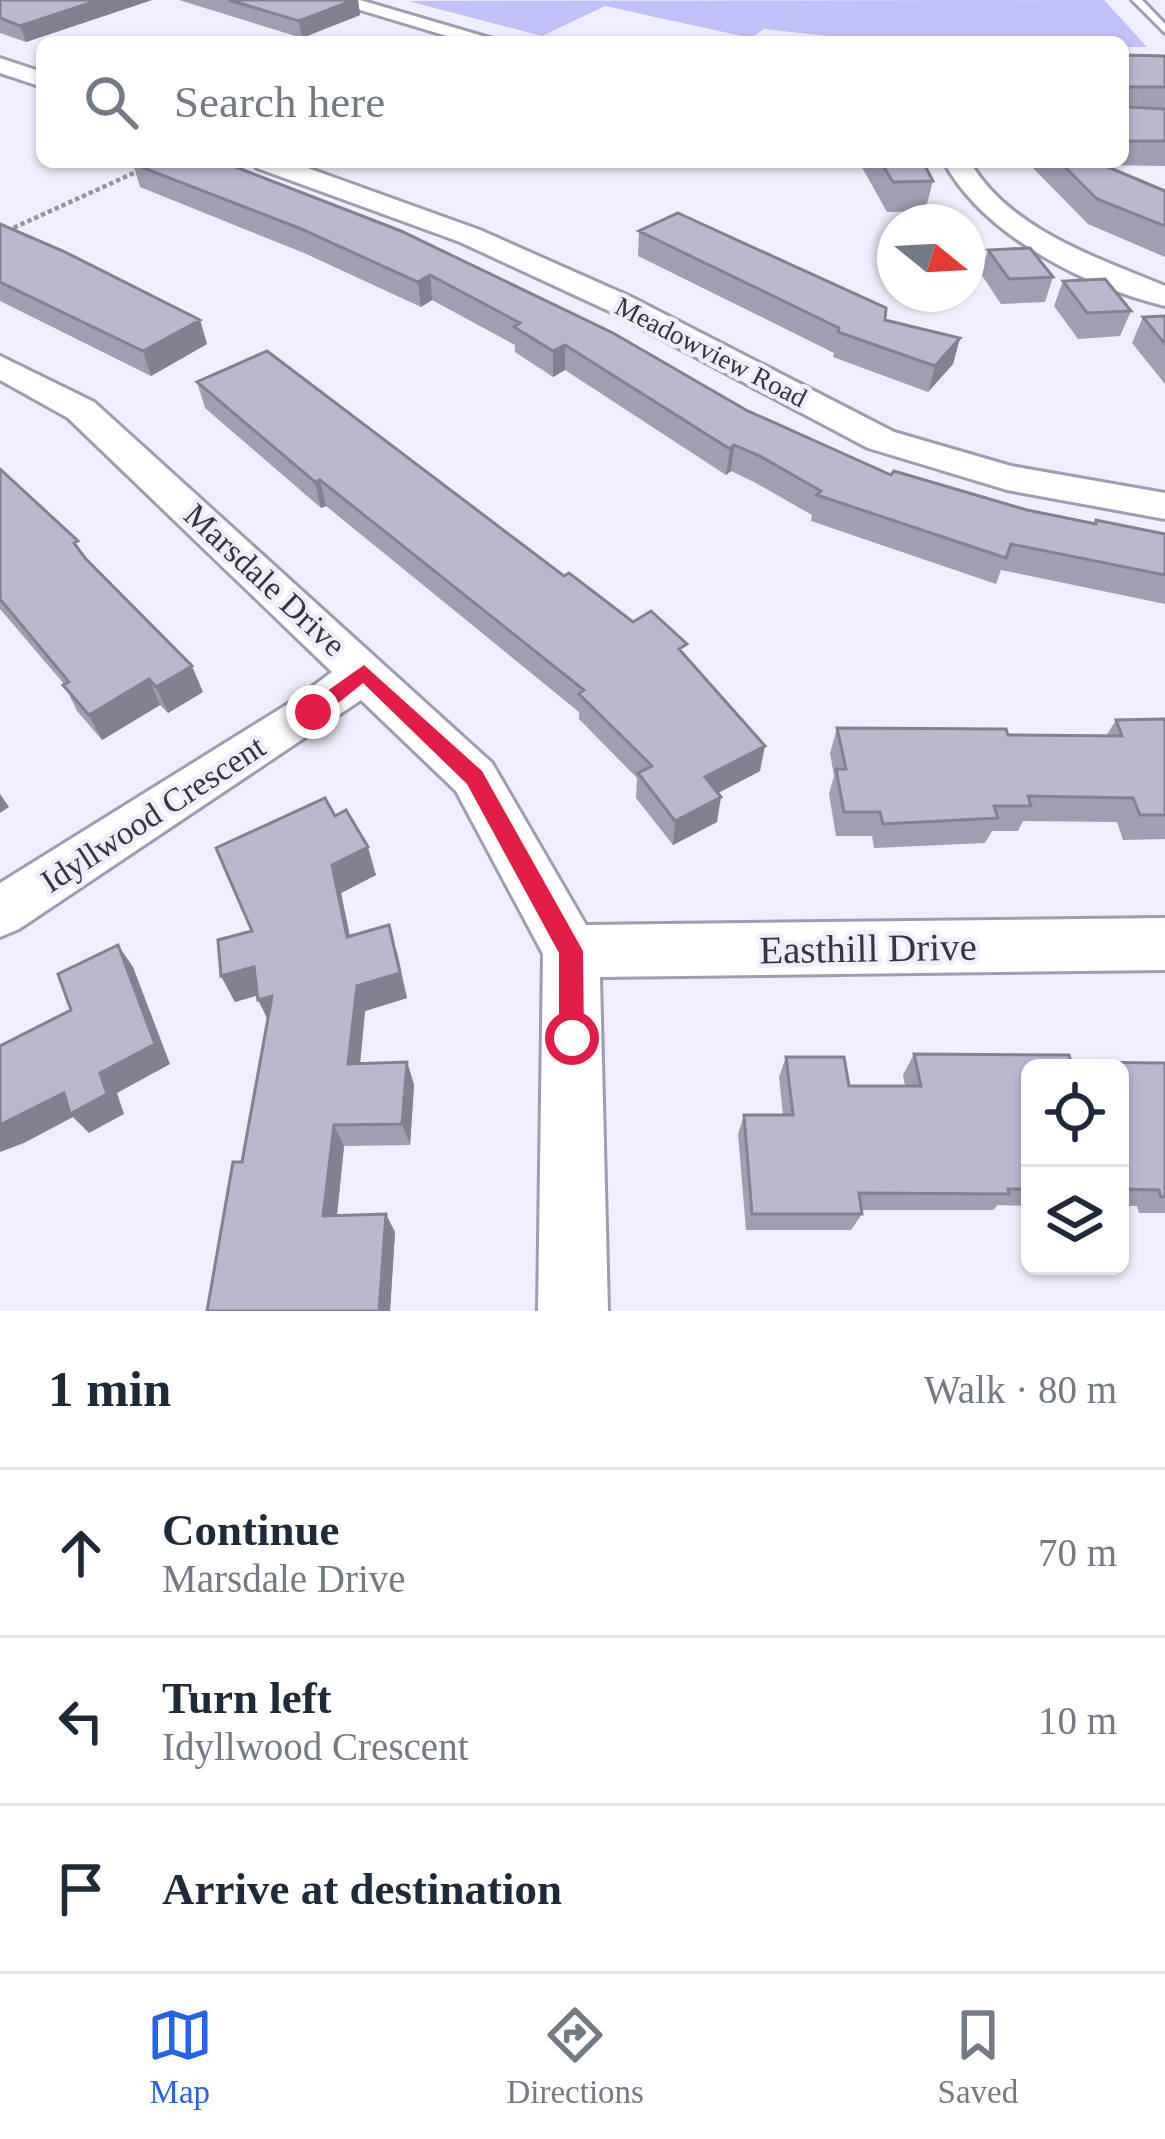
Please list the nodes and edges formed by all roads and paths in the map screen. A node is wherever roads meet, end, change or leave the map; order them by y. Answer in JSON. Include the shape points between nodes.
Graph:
{"nodes":[{"id":1,"x":337,"y":0,"type":"edge"},
{"id":2,"x":1136,"y":0,"type":"edge"},
{"id":3,"x":1165,"y":30,"type":"edge"},
{"id":4,"x":470,"y":36,"type":"edge"},
{"id":5,"x":0,"y":65,"type":"edge"},
{"id":6,"x":36,"y":78,"type":"edge"},
{"id":7,"x":145,"y":168,"type":"edge"},
{"id":8,"x":283,"y":168,"type":"edge"},
{"id":9,"x":960,"y":168,"type":"edge"},
{"id":10,"x":0,"y":235,"type":"edge"},
{"id":11,"x":1165,"y":297,"type":"edge"},
{"id":12,"x":0,"y":366,"type":"edge"},
{"id":13,"x":1165,"y":506,"type":"edge"},
{"id":14,"x":364,"y":672,"type":"junction"},
{"id":15,"x":0,"y":912,"type":"edge"},
{"id":16,"x":1165,"y":944,"type":"edge"},
{"id":17,"x":571,"y":951,"type":"junction"},
{"id":18,"x":573,"y":1311,"type":"edge"}],
"edges":[{"from":1,"to":4,"type":"street"},
{"from":2,"to":3,"type":"lane"},
{"from":5,"to":6,"type":"street"},
{"from":7,"to":10,"type":"path"},
{"from":8,"to":13,"type":"street","name":"Meadowview Road","via":[[470,236],[620,304],[881,440],[1006,478]]},
{"from":9,"to":11,"type":"street","via":[[964,181],[1040,244]]},
{"from":12,"to":14,"type":"street","name":"Marsdale Drive","via":[[81,410]]},
{"from":14,"to":15,"type":"street","name":"Idyllwood Crescent"},
{"from":14,"to":17,"type":"street","name":"Marsdale Drive","via":[[474,777]]},
{"from":16,"to":17,"type":"street","name":"Easthill Drive"},
{"from":17,"to":18,"type":"street","name":"Marsdale Drive"}]}
